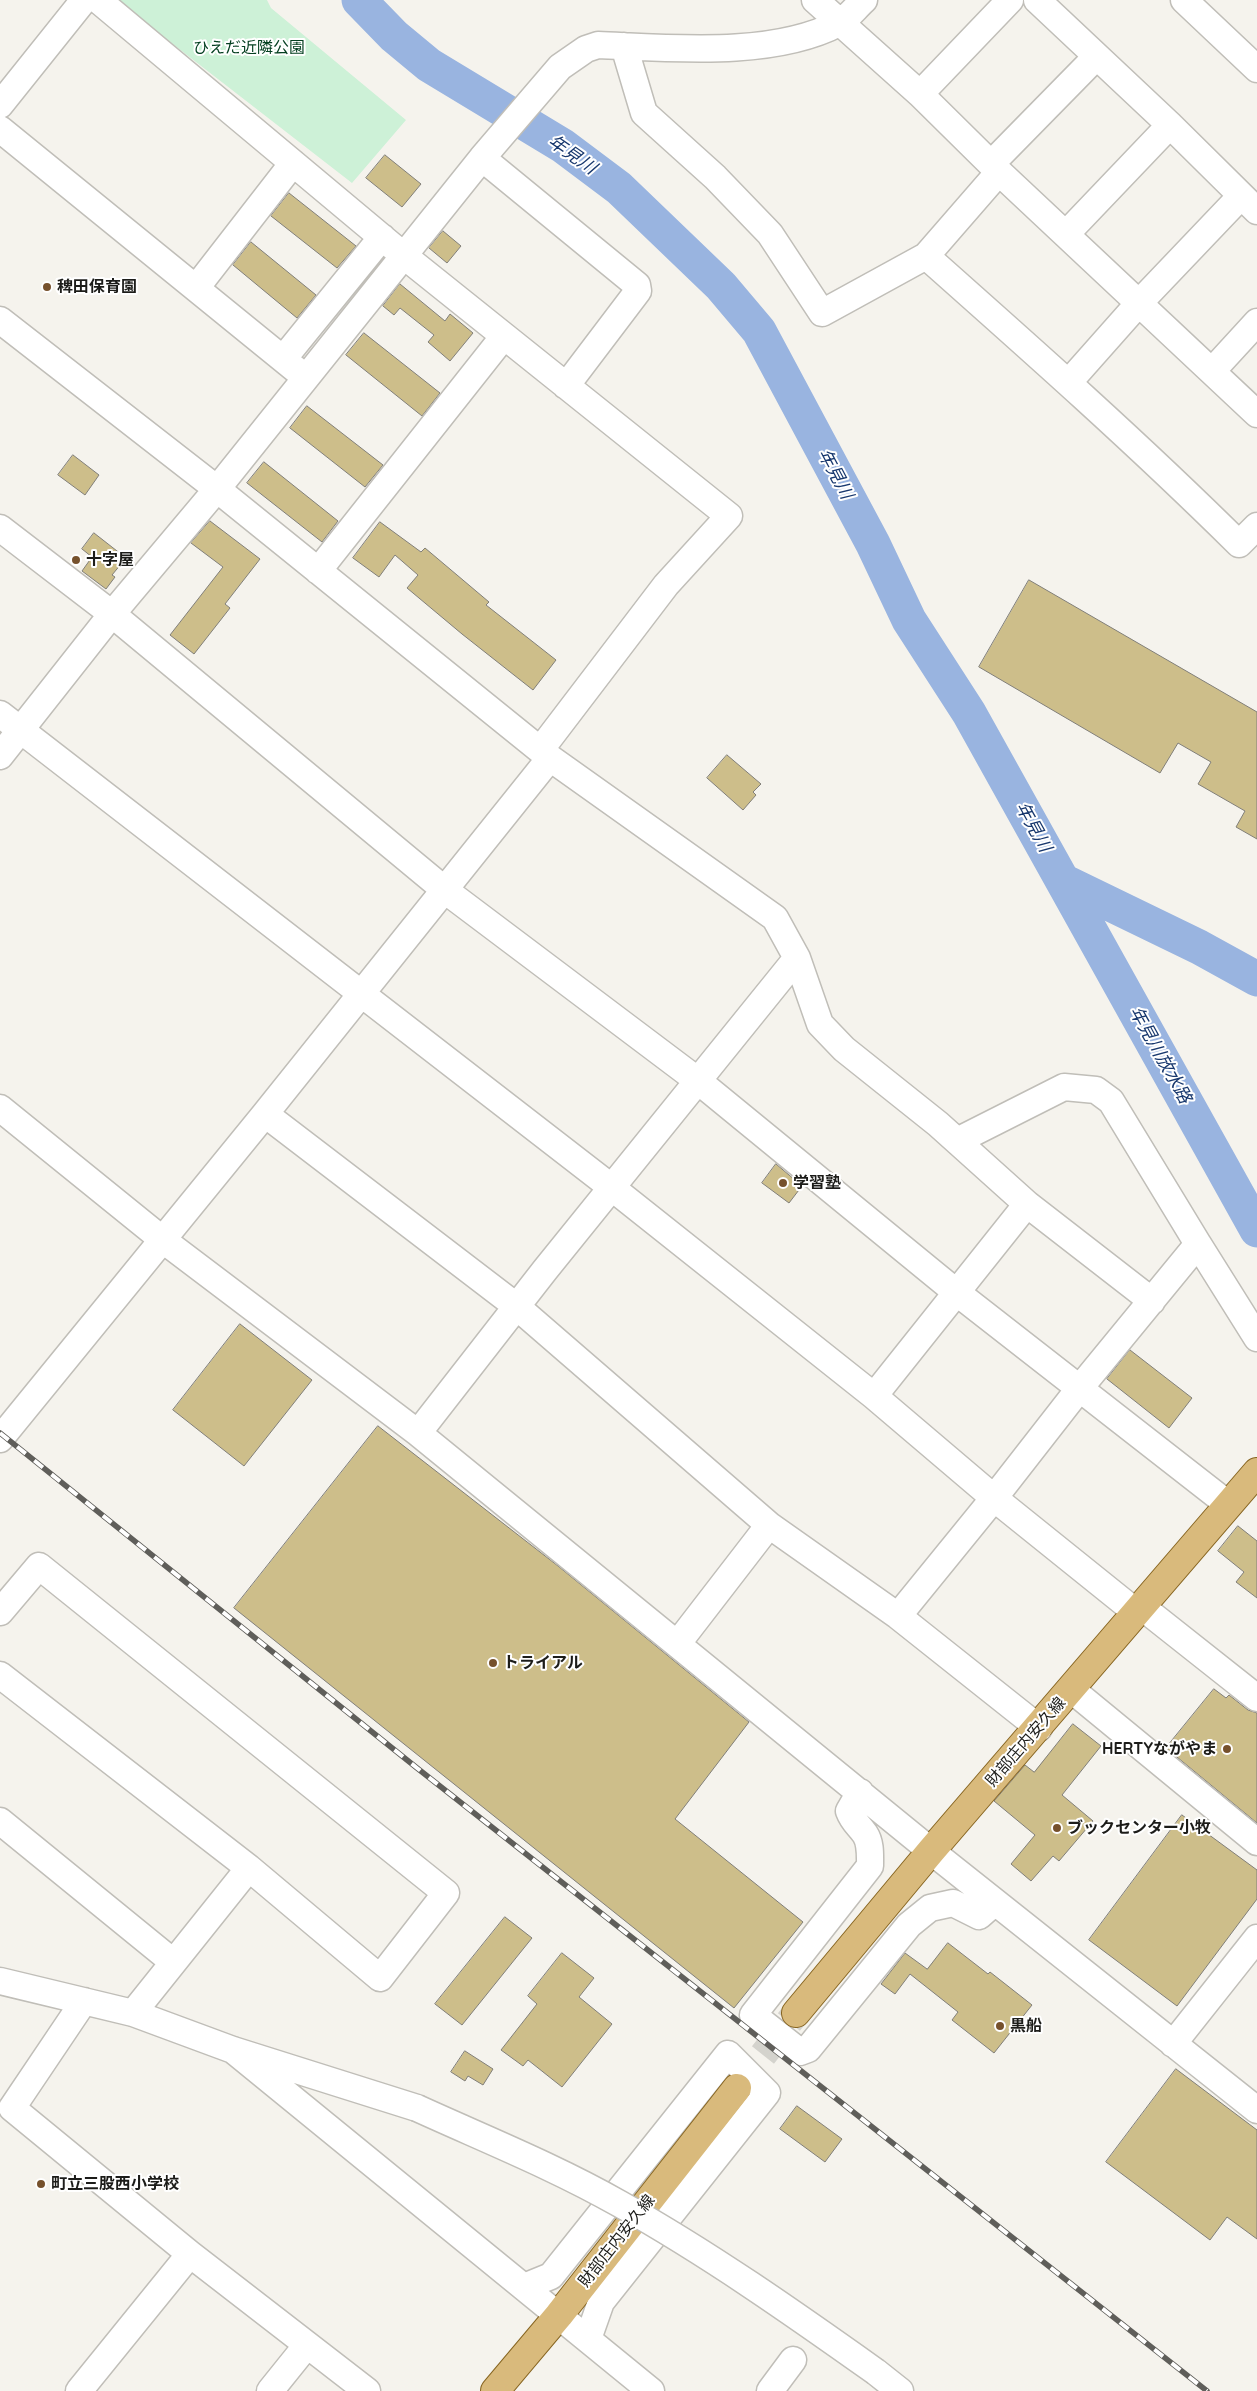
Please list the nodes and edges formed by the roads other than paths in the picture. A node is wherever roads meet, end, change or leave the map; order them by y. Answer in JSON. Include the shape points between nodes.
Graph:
{"nodes":[{"id":1,"x":84,"y":0,"type":"edge"},
{"id":2,"x":98,"y":0,"type":"edge"},
{"id":3,"x":815,"y":0,"type":"edge"},
{"id":4,"x":864,"y":0,"type":"edge"},
{"id":5,"x":1010,"y":0,"type":"edge"},
{"id":6,"x":1038,"y":0,"type":"edge"},
{"id":7,"x":1184,"y":0,"type":"edge"},
{"id":8,"x":840,"y":23,"type":"junction"},
{"id":9,"x":624,"y":46,"type":"junction"},
{"id":10,"x":1096,"y":56,"type":"junction"},
{"id":11,"x":1257,"y":69,"type":"edge"},
{"id":12,"x":920,"y":94,"type":"junction"},
{"id":13,"x":0,"y":105,"type":"edge"},
{"id":14,"x":1170,"y":125,"type":"junction"},
{"id":15,"x":0,"y":129,"type":"edge"},
{"id":16,"x":482,"y":158,"type":"junction"},
{"id":17,"x":293,"y":163,"type":"junction"},
{"id":18,"x":995,"y":168,"type":"junction"},
{"id":19,"x":1249,"y":204,"type":"edge"},
{"id":20,"x":1066,"y":234,"type":"junction"},
{"id":21,"x":382,"y":237,"type":"junction"},
{"id":22,"x":403,"y":255,"type":"junction"},
{"id":23,"x":926,"y":256,"type":"junction"},
{"id":24,"x":196,"y":288,"type":"junction"},
{"id":25,"x":1139,"y":303,"type":"junction"},
{"id":26,"x":0,"y":320,"type":"edge"},
{"id":27,"x":1257,"y":322,"type":"edge"},
{"id":28,"x":504,"y":336,"type":"junction"},
{"id":29,"x":283,"y":359,"type":"junction"},
{"id":30,"x":1213,"y":370,"type":"junction"},
{"id":31,"x":306,"y":377,"type":"junction"},
{"id":32,"x":1069,"y":382,"type":"junction"},
{"id":33,"x":566,"y":386,"type":"junction"},
{"id":34,"x":1257,"y":414,"type":"edge"},
{"id":35,"x":217,"y":489,"type":"junction"},
{"id":36,"x":1257,"y":526,"type":"edge"},
{"id":37,"x":0,"y":528,"type":"edge"},
{"id":38,"x":318,"y":571,"type":"junction"},
{"id":39,"x":112,"y":614,"type":"junction"},
{"id":40,"x":0,"y":714,"type":"edge"},
{"id":41,"x":20,"y":731,"type":"junction"},
{"id":42,"x":546,"y":754,"type":"junction"},
{"id":43,"x":0,"y":756,"type":"edge"},
{"id":44,"x":446,"y":891,"type":"junction"},
{"id":45,"x":797,"y":958,"type":"junction"},
{"id":46,"x":361,"y":996,"type":"junction"},
{"id":47,"x":697,"y":1080,"type":"junction"},
{"id":48,"x":0,"y":1108,"type":"edge"},
{"id":49,"x":266,"y":1114,"type":"junction"},
{"id":50,"x":957,"y":1141,"type":"junction"},
{"id":51,"x":611,"y":1188,"type":"junction"},
{"id":52,"x":1027,"y":1204,"type":"junction"},
{"id":53,"x":163,"y":1240,"type":"junction"},
{"id":54,"x":1198,"y":1244,"type":"junction"},
{"id":55,"x":956,"y":1292,"type":"junction"},
{"id":56,"x":1152,"y":1301,"type":"junction"},
{"id":57,"x":516,"y":1306,"type":"junction"},
{"id":58,"x":1257,"y":1338,"type":"edge"},
{"id":59,"x":1080,"y":1389,"type":"junction"},
{"id":60,"x":874,"y":1396,"type":"junction"},
{"id":61,"x":418,"y":1433,"type":"junction"},
{"id":62,"x":0,"y":1440,"type":"edge"},
{"id":63,"x":1257,"y":1472,"type":"edge"},
{"id":64,"x":994,"y":1498,"type":"junction"},
{"id":65,"x":1229,"y":1505,"type":"junction"},
{"id":66,"x":769,"y":1525,"type":"junction"},
{"id":67,"x":1139,"y":1610,"type":"junction"},
{"id":68,"x":0,"y":1612,"type":"edge"},
{"id":69,"x":898,"y":1616,"type":"junction"},
{"id":70,"x":678,"y":1642,"type":"junction"},
{"id":71,"x":0,"y":1675,"type":"edge"},
{"id":72,"x":1072,"y":1690,"type":"junction"},
{"id":73,"x":1257,"y":1698,"type":"edge"},
{"id":74,"x":1039,"y":1728,"type":"junction"},
{"id":75,"x":860,"y":1792,"type":"junction"},
{"id":76,"x":0,"y":1821,"type":"edge"},
{"id":77,"x":1257,"y":1842,"type":"edge"},
{"id":78,"x":931,"y":1851,"type":"junction"},
{"id":79,"x":249,"y":1868,"type":"junction"},
{"id":80,"x":995,"y":1902,"type":"junction"},
{"id":81,"x":1257,"y":1938,"type":"edge"},
{"id":82,"x":174,"y":1962,"type":"junction"},
{"id":83,"x":0,"y":1981,"type":"edge"},
{"id":84,"x":84,"y":2001,"type":"junction"},
{"id":85,"x":796,"y":2012,"type":"tunnel mouth"},
{"id":86,"x":133,"y":2013,"type":"junction"},
{"id":87,"x":1174,"y":2044,"type":"junction"},
{"id":88,"x":232,"y":2050,"type":"junction"},
{"id":89,"x":737,"y":2088,"type":"tunnel mouth"},
{"id":90,"x":1257,"y":2110,"type":"edge"},
{"id":91,"x":190,"y":2254,"type":"junction"},
{"id":92,"x":524,"y":2287,"type":"junction"},
{"id":93,"x":559,"y":2315,"type":"junction"},
{"id":94,"x":588,"y":2339,"type":"junction"},
{"id":95,"x":307,"y":2345,"type":"junction"},
{"id":96,"x":793,"y":2360,"type":"dead end"},
{"id":97,"x":79,"y":2391,"type":"edge"},
{"id":98,"x":270,"y":2391,"type":"edge"},
{"id":99,"x":367,"y":2391,"type":"edge"},
{"id":100,"x":495,"y":2391,"type":"edge"},
{"id":101,"x":651,"y":2391,"type":"edge"},
{"id":102,"x":770,"y":2391,"type":"edge"},
{"id":103,"x":900,"y":2391,"type":"edge"}],
"edges":[{"from":1,"to":13,"type":"street"},
{"from":2,"to":17,"type":"street"},
{"from":3,"to":8,"type":"street"},
{"from":4,"to":8,"type":"street"},
{"from":5,"to":12,"type":"street"},
{"from":6,"to":10,"type":"street"},
{"from":7,"to":11,"type":"street"},
{"from":8,"to":9,"type":"street","via":[[787,42],[712,49]]},
{"from":8,"to":12,"type":"street"},
{"from":9,"to":16,"type":"street","via":[[586,48],[560,68]]},
{"from":9,"to":23,"type":"street","via":[[644,113],[715,177],[770,234],[822,313]]},
{"from":10,"to":14,"type":"street"},
{"from":10,"to":18,"type":"street"},
{"from":12,"to":18,"type":"street"},
{"from":14,"to":19,"type":"street"},
{"from":14,"to":20,"type":"street"},
{"from":15,"to":24,"type":"street"},
{"from":16,"to":22,"type":"street"},
{"from":16,"to":33,"type":"street","via":[[637,285],[638,291]]},
{"from":17,"to":21,"type":"street"},
{"from":17,"to":24,"type":"street"},
{"from":18,"to":20,"type":"street"},
{"from":18,"to":23,"type":"street"},
{"from":19,"to":25,"type":"street"},
{"from":20,"to":25,"type":"street"},
{"from":21,"to":22,"type":"street"},
{"from":21,"to":29,"type":"street"},
{"from":22,"to":28,"type":"street"},
{"from":22,"to":31,"type":"street"},
{"from":23,"to":32,"type":"street"},
{"from":24,"to":29,"type":"street"},
{"from":25,"to":30,"type":"street"},
{"from":25,"to":32,"type":"street"},
{"from":26,"to":35,"type":"street"},
{"from":27,"to":30,"type":"street"},
{"from":28,"to":33,"type":"street"},
{"from":28,"to":38,"type":"street"},
{"from":29,"to":31,"type":"street"},
{"from":30,"to":34,"type":"street"},
{"from":31,"to":35,"type":"street"},
{"from":32,"to":36,"type":"street","via":[[1239,544]]},
{"from":33,"to":42,"type":"street","via":[[729,516],[666,585]]},
{"from":35,"to":38,"type":"street"},
{"from":35,"to":39,"type":"street"},
{"from":37,"to":39,"type":"street"},
{"from":38,"to":42,"type":"street"},
{"from":39,"to":41,"type":"street"},
{"from":39,"to":44,"type":"street"},
{"from":40,"to":41,"type":"street"},
{"from":41,"to":43,"type":"street"},
{"from":41,"to":46,"type":"street"},
{"from":42,"to":44,"type":"street"},
{"from":42,"to":45,"type":"street","via":[[775,918]]},
{"from":44,"to":46,"type":"street"},
{"from":44,"to":47,"type":"street"},
{"from":45,"to":47,"type":"street"},
{"from":45,"to":50,"type":"street","via":[[820,1024],[844,1049]]},
{"from":46,"to":49,"type":"street"},
{"from":46,"to":51,"type":"street"},
{"from":47,"to":51,"type":"street"},
{"from":47,"to":55,"type":"street"},
{"from":48,"to":53,"type":"street"},
{"from":49,"to":53,"type":"street"},
{"from":49,"to":57,"type":"street"},
{"from":50,"to":52,"type":"street"},
{"from":50,"to":54,"type":"street","via":[[1064,1087],[1096,1090],[1112,1101]]},
{"from":51,"to":57,"type":"street"},
{"from":51,"to":60,"type":"street"},
{"from":52,"to":55,"type":"street"},
{"from":52,"to":56,"type":"street"},
{"from":53,"to":61,"type":"street"},
{"from":53,"to":62,"type":"street"},
{"from":54,"to":56,"type":"street"},
{"from":54,"to":58,"type":"street"},
{"from":55,"to":59,"type":"street"},
{"from":55,"to":60,"type":"street"},
{"from":56,"to":59,"type":"street"},
{"from":57,"to":61,"type":"street"},
{"from":57,"to":66,"type":"street"},
{"from":59,"to":64,"type":"street"},
{"from":59,"to":65,"type":"street"},
{"from":60,"to":64,"type":"street"},
{"from":61,"to":70,"type":"street"},
{"from":63,"to":65,"type":"main road","name":"財部庄内安久線"},
{"from":64,"to":67,"type":"street"},
{"from":64,"to":69,"type":"street"},
{"from":65,"to":67,"type":"main road","name":"財部庄内安久線"},
{"from":66,"to":69,"type":"street"},
{"from":66,"to":70,"type":"street"},
{"from":67,"to":72,"type":"main road","name":"財部庄内安久線"},
{"from":67,"to":73,"type":"street"},
{"from":68,"to":79,"type":"street","via":[[38,1566],[446,1893],[380,1978]]},
{"from":69,"to":74,"type":"street"},
{"from":70,"to":75,"type":"street"},
{"from":71,"to":79,"type":"street"},
{"from":72,"to":74,"type":"main road","name":"財部庄内安久線"},
{"from":72,"to":77,"type":"street"},
{"from":74,"to":78,"type":"main road","name":"財部庄内安久線"},
{"from":75,"to":78,"type":"street"},
{"from":75,"to":80,"type":"street","via":[[849,1811],[853,1822],[865,1834],[870,1849],[870,1866],[753,2015],[800,2052],[808,2049],[909,1925],[930,1908],[953,1903],[979,1916]]},
{"from":76,"to":82,"type":"street"},
{"from":78,"to":80,"type":"street"},
{"from":78,"to":85,"type":"main road","name":"財部庄内安久線"},
{"from":79,"to":82,"type":"street"},
{"from":80,"to":87,"type":"street"},
{"from":81,"to":87,"type":"street"},
{"from":82,"to":86,"type":"street"},
{"from":83,"to":84,"type":"street"},
{"from":84,"to":86,"type":"street"},
{"from":84,"to":91,"type":"street","via":[[12,2108]]},
{"from":86,"to":88,"type":"street"},
{"from":87,"to":90,"type":"street"},
{"from":88,"to":92,"type":"street"},
{"from":88,"to":103,"type":"street","bridge":true,"via":[[417,2108],[618,2203],[759,2289]]},
{"from":89,"to":93,"type":"main road","name":"財部庄内安久線"},
{"from":91,"to":95,"type":"street"},
{"from":91,"to":97,"type":"street"},
{"from":92,"to":93,"type":"street"},
{"from":92,"to":94,"type":"street","via":[[551,2276],[728,2054],[767,2093],[601,2302]]},
{"from":93,"to":94,"type":"street"},
{"from":93,"to":100,"type":"main road","name":"財部庄内安久線"},
{"from":94,"to":101,"type":"street"},
{"from":95,"to":98,"type":"street"},
{"from":95,"to":99,"type":"street"},
{"from":96,"to":102,"type":"street"}]}
